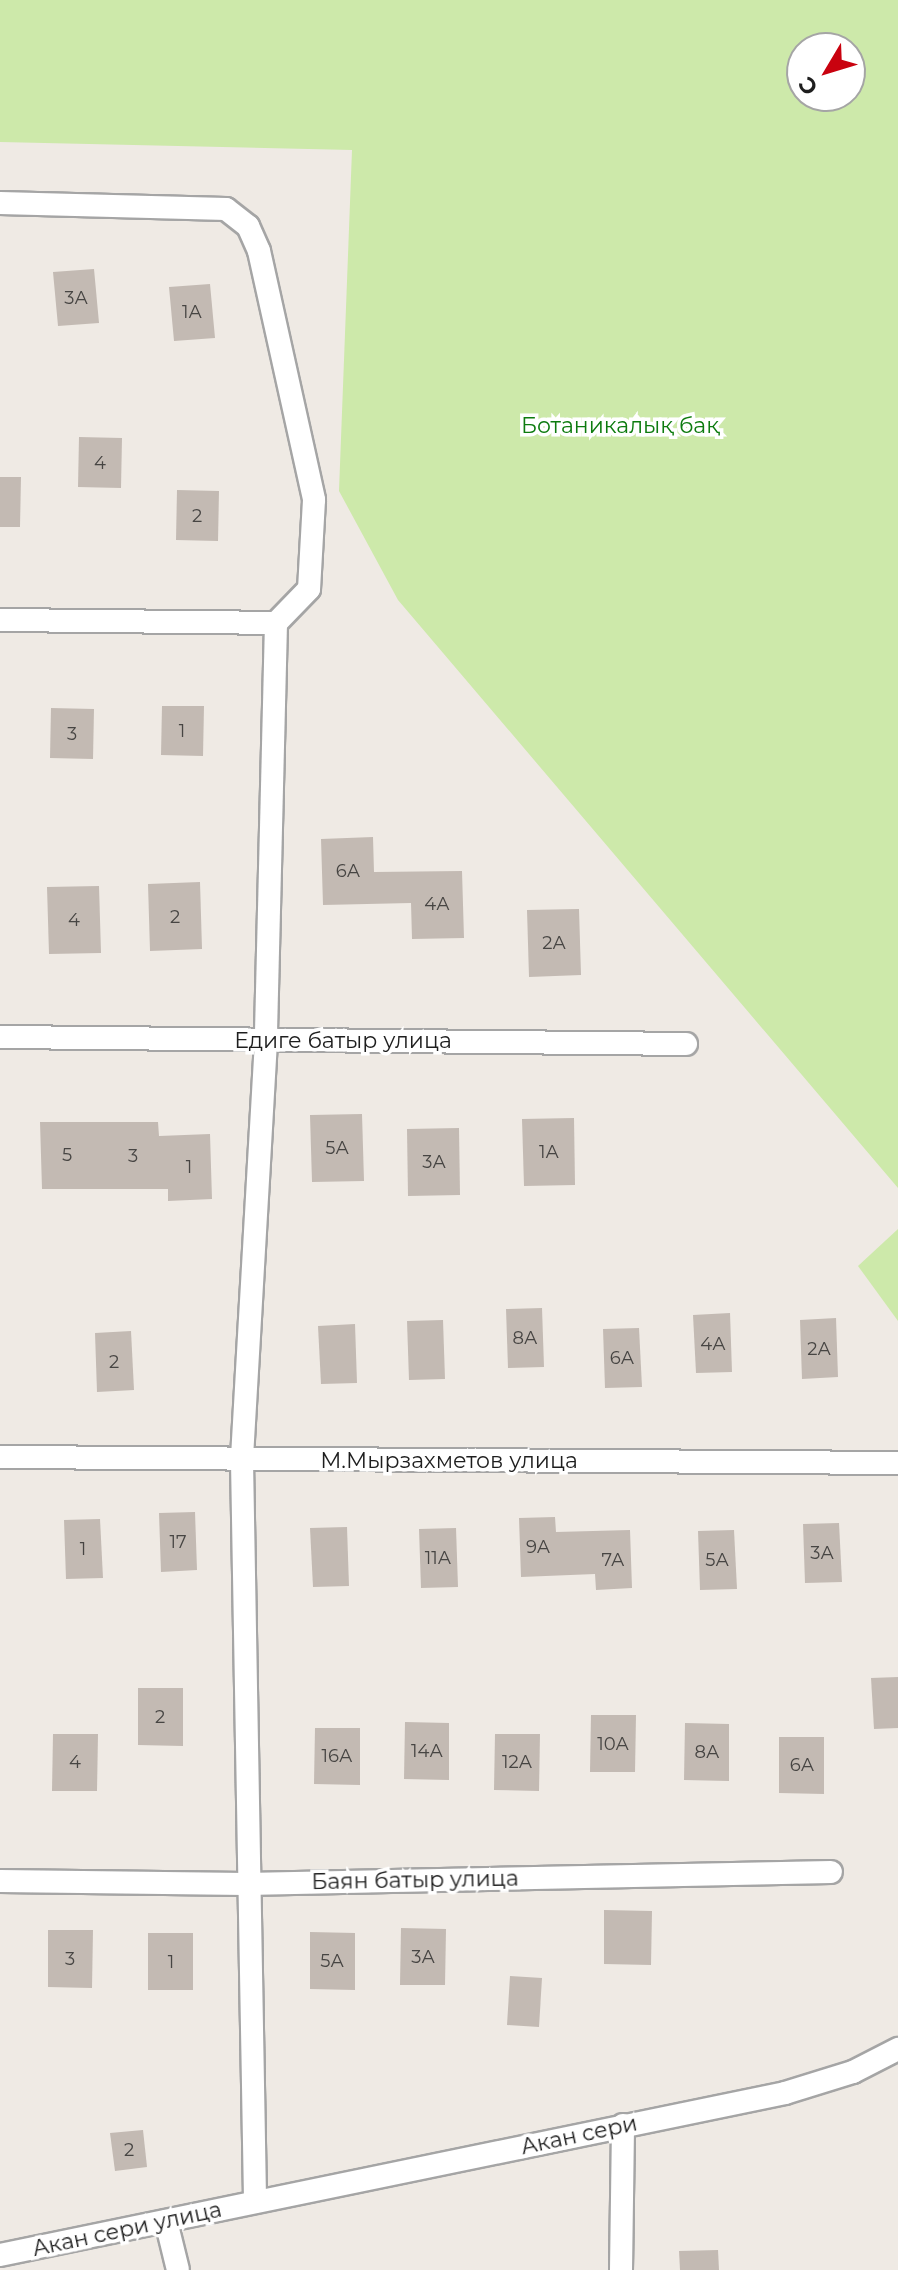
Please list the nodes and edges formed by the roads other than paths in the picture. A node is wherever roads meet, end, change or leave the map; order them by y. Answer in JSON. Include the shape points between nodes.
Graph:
{"nodes":[{"id":1,"x":0,"y":203,"type":"edge"},
{"id":2,"x":0,"y":620,"type":"edge"},
{"id":3,"x":276,"y":623,"type":"junction"},
{"id":4,"x":0,"y":1037,"type":"edge"},
{"id":5,"x":266,"y":1041,"type":"junction"},
{"id":6,"x":686,"y":1044,"type":"dead end"},
{"id":7,"x":0,"y":1457,"type":"edge"},
{"id":8,"x":242,"y":1461,"type":"junction"},
{"id":9,"x":898,"y":1463,"type":"edge"},
{"id":10,"x":831,"y":1872,"type":"dead end"},
{"id":11,"x":0,"y":1881,"type":"edge"},
{"id":12,"x":246,"y":1884,"type":"junction"},
{"id":13,"x":898,"y":2049,"type":"edge"},
{"id":14,"x":623,"y":2125,"type":"junction"},
{"id":15,"x":255,"y":2202,"type":"junction"},
{"id":16,"x":166,"y":2221,"type":"junction"},
{"id":17,"x":0,"y":2255,"type":"edge"},
{"id":18,"x":178,"y":2270,"type":"edge"},
{"id":19,"x":621,"y":2270,"type":"edge"}],
"edges":[{"from":1,"to":3,"type":"street","via":[[226,209],[248,226],[259,251],[314,500],[309,589]]},
{"from":2,"to":3,"type":"street"},
{"from":3,"to":5,"type":"street"},
{"from":4,"to":5,"type":"street","name":"Едиге батыр улица"},
{"from":5,"to":6,"type":"street","name":"Едиге батыр улица"},
{"from":5,"to":8,"type":"street"},
{"from":7,"to":8,"type":"street","name":"М.Мырзахметов улица"},
{"from":8,"to":9,"type":"street","name":"М.Мырзахметов улица"},
{"from":8,"to":12,"type":"street"},
{"from":10,"to":12,"type":"street","name":"Баян батыр улица"},
{"from":11,"to":12,"type":"street","name":"Баян батыр улица"},
{"from":12,"to":15,"type":"street"},
{"from":13,"to":14,"type":"street","name":"Акан сери","via":[[853,2072],[785,2093]]},
{"from":14,"to":15,"type":"street","name":"Акан сери"},
{"from":14,"to":19,"type":"street"},
{"from":15,"to":16,"type":"street","name":"Акан сери улица"},
{"from":16,"to":17,"type":"street","name":"Акан сери улица"},
{"from":16,"to":18,"type":"street"}]}
